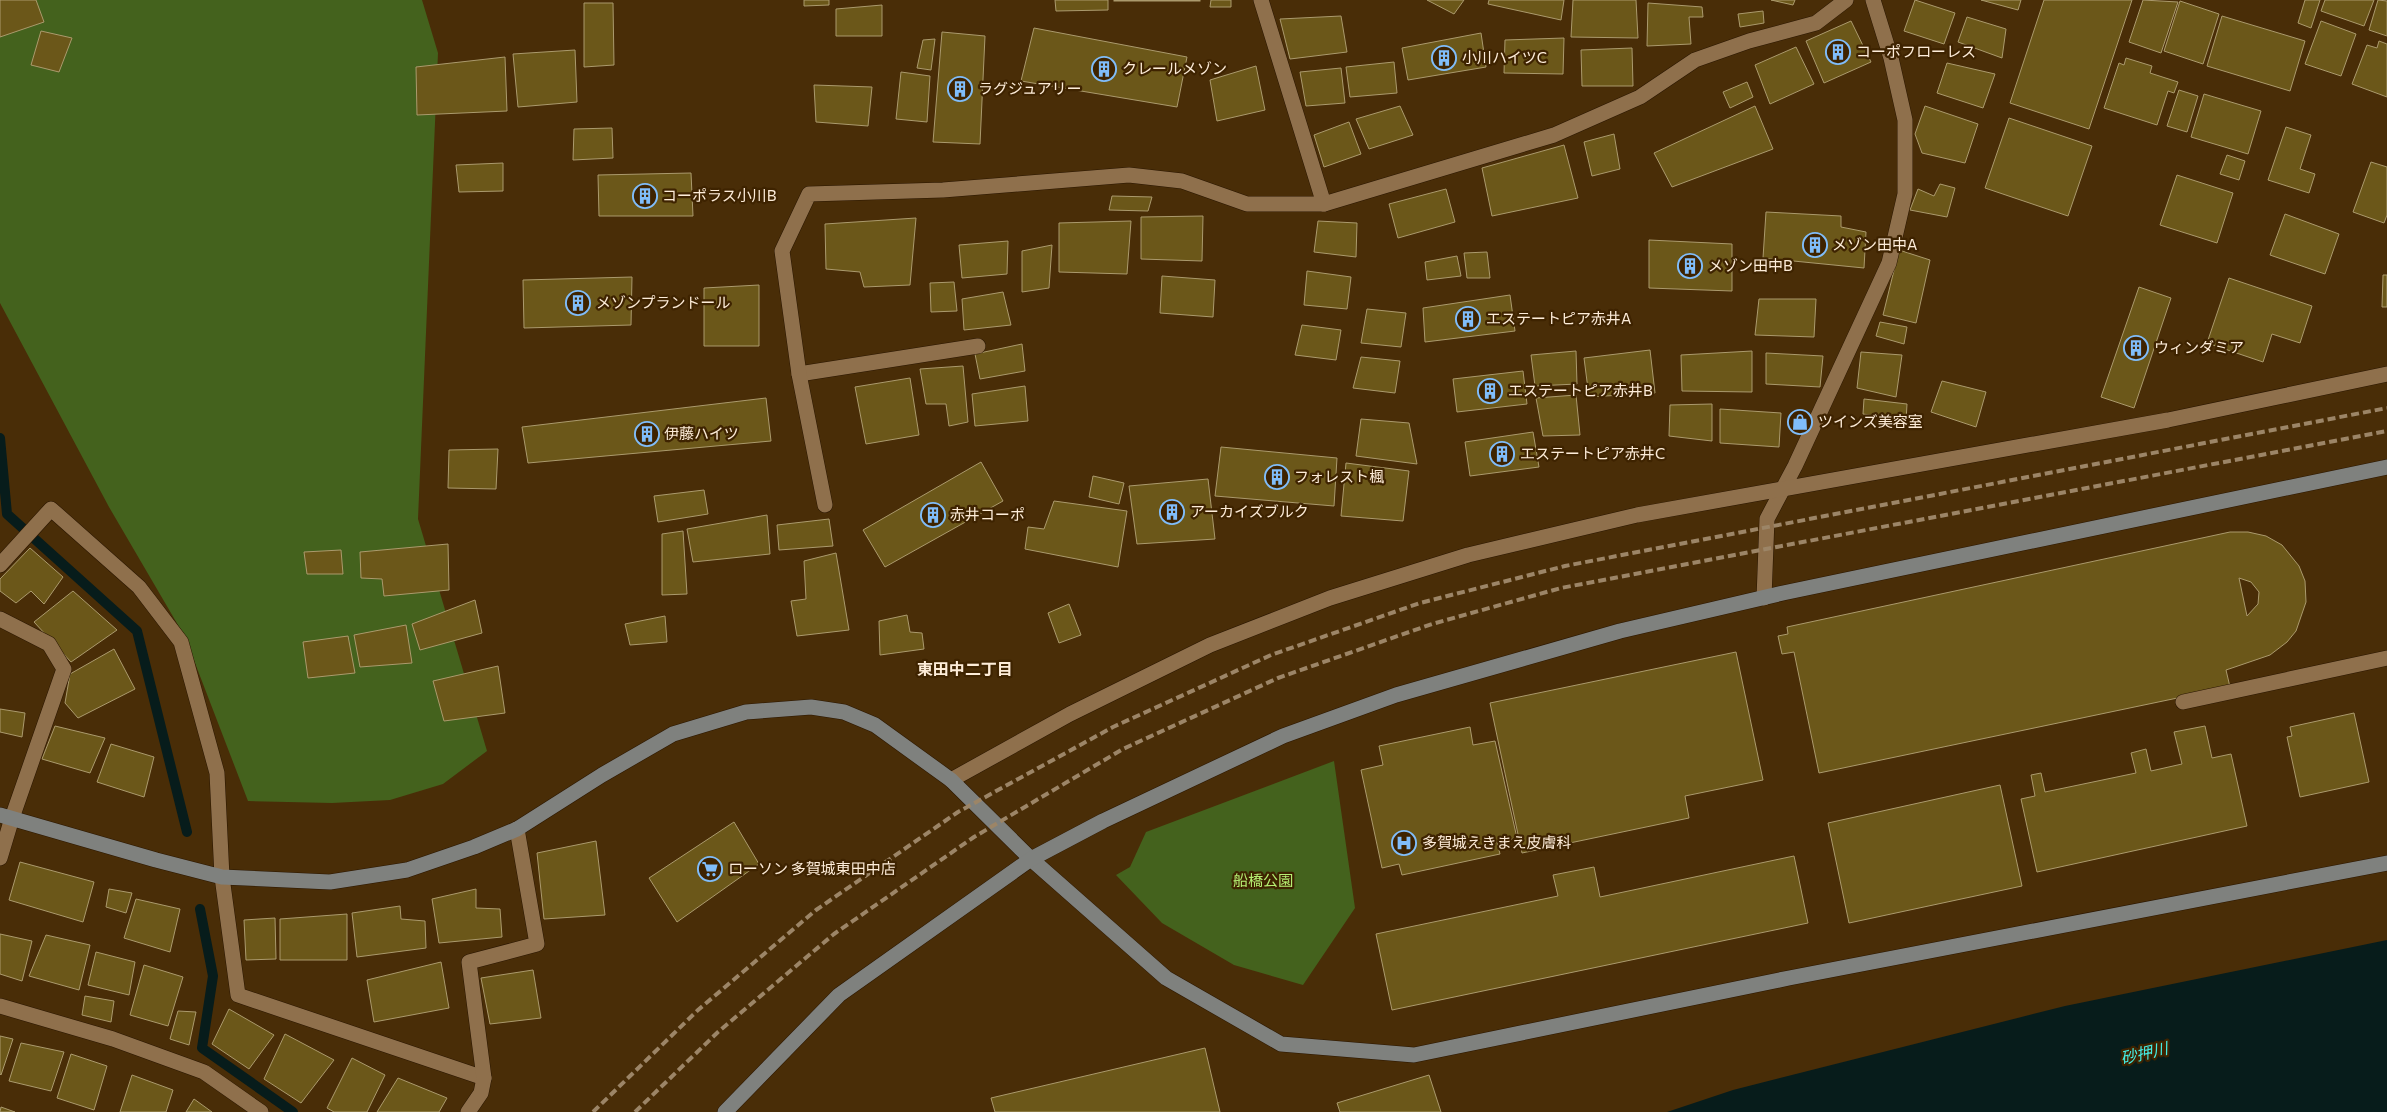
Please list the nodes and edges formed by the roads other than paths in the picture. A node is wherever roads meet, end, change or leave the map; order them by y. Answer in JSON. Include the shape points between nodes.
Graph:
{"nodes":[{"id":1,"x":1261,"y":0,"type":"edge"},
{"id":2,"x":1846,"y":0,"type":"edge"},
{"id":3,"x":1873,"y":0,"type":"edge"},
{"id":4,"x":1324,"y":204,"type":"junction"},
{"id":5,"x":978,"y":346,"type":"dead end"},
{"id":6,"x":799,"y":374,"type":"junction"},
{"id":7,"x":2387,"y":374,"type":"edge"},
{"id":8,"x":2387,"y":467,"type":"edge"},
{"id":9,"x":1782,"y":490,"type":"junction"},
{"id":10,"x":825,"y":505,"type":"dead end"},
{"id":11,"x":0,"y":565,"type":"edge"},
{"id":12,"x":1764,"y":598,"type":"junction"},
{"id":13,"x":0,"y":619,"type":"edge"},
{"id":14,"x":2387,"y":658,"type":"edge"},
{"id":15,"x":2183,"y":702,"type":"dead end"},
{"id":16,"x":951,"y":780,"type":"junction"},
{"id":17,"x":6,"y":816,"type":"edge"},
{"id":18,"x":517,"y":829,"type":"junction"},
{"id":19,"x":0,"y":858,"type":"edge"},
{"id":20,"x":1031,"y":859,"type":"junction"},
{"id":21,"x":2387,"y":862,"type":"edge"},
{"id":22,"x":222,"y":876,"type":"junction"},
{"id":23,"x":0,"y":1006,"type":"edge"},
{"id":24,"x":484,"y":1078,"type":"junction"},
{"id":25,"x":261,"y":1112,"type":"edge"},
{"id":26,"x":468,"y":1112,"type":"edge"},
{"id":27,"x":725,"y":1112,"type":"edge"}],
"edges":[{"from":1,"to":4,"type":"street"},
{"from":2,"to":4,"type":"street","via":[[1816,24],[1694,60],[1640,97],[1554,135]]},
{"from":3,"to":9,"type":"street","via":[[1905,120],[1905,194],[1889,263]]},
{"from":4,"to":6,"type":"street","via":[[1247,204],[1182,181],[1129,175],[943,190],[809,194],[782,251]]},
{"from":5,"to":6,"type":"street"},
{"from":6,"to":10,"type":"street"},
{"from":7,"to":9,"type":"street","via":[[2168,420]]},
{"from":8,"to":12,"type":"street"},
{"from":9,"to":12,"type":"street","via":[[1767,519]]},
{"from":9,"to":16,"type":"street","via":[[1637,515],[1478,552],[1330,598],[1210,645],[1070,714]]},
{"from":11,"to":22,"type":"street","via":[[51,509],[139,587],[181,642],[217,773]]},
{"from":12,"to":20,"type":"street","via":[[1620,631],[1396,695],[1283,736]]},
{"from":13,"to":17,"type":"street","via":[[49,644],[64,669]]},
{"from":14,"to":15,"type":"street"},
{"from":16,"to":18,"type":"street","via":[[875,725],[844,712],[811,707],[746,712],[673,734]]},
{"from":16,"to":20,"type":"street"},
{"from":17,"to":19,"type":"street"},
{"from":17,"to":22,"type":"street"},
{"from":18,"to":22,"type":"street","via":[[408,870],[330,882]]},
{"from":18,"to":24,"type":"street","via":[[537,944],[469,962]]},
{"from":20,"to":21,"type":"street","via":[[1166,978],[1280,1044],[1414,1056],[1789,978]]},
{"from":20,"to":27,"type":"street","via":[[839,995]]},
{"from":22,"to":24,"type":"street","via":[[238,995]]},
{"from":23,"to":25,"type":"street","via":[[113,1038],[204,1072]]},
{"from":24,"to":26,"type":"street","via":[[481,1093]]}]}
